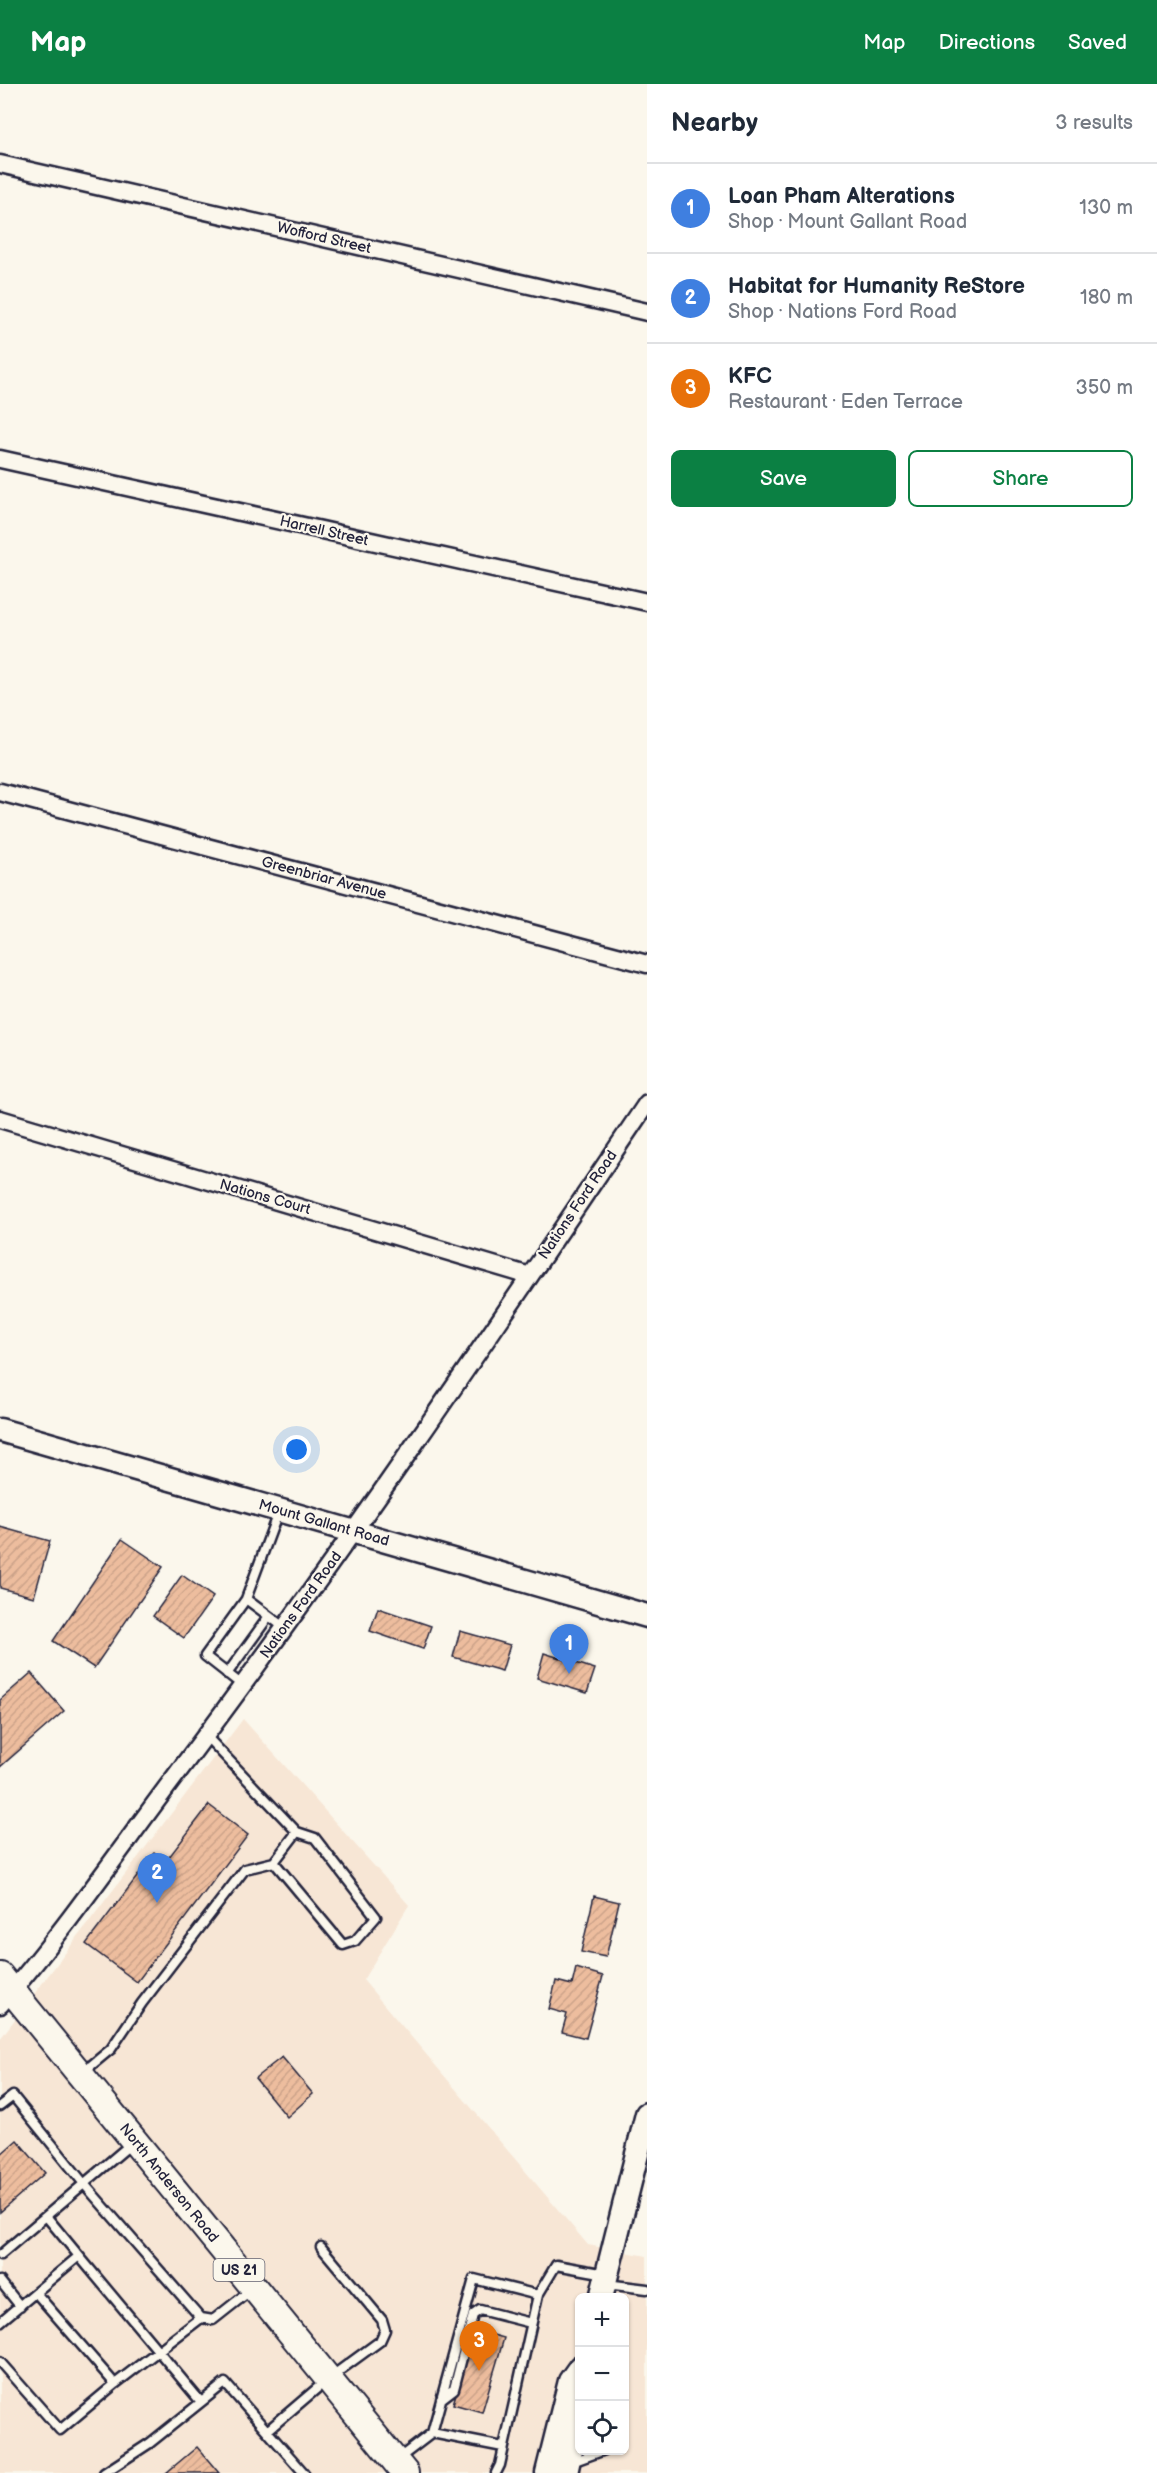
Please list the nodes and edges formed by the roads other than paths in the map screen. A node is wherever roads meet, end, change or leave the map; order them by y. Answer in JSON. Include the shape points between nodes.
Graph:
{"nodes":[{"id":1,"x":0,"y":164,"type":"edge"},
{"id":2,"x":647,"y":312,"type":"edge"},
{"id":3,"x":0,"y":459,"type":"edge"},
{"id":4,"x":647,"y":603,"type":"edge"},
{"id":5,"x":0,"y":792,"type":"edge"},
{"id":6,"x":647,"y":964,"type":"edge"},
{"id":7,"x":647,"y":1103,"type":"edge"},
{"id":8,"x":0,"y":1119,"type":"edge"},
{"id":9,"x":530,"y":1276,"type":"junction"},
{"id":10,"x":0,"y":1430,"type":"edge"},
{"id":11,"x":279,"y":1510,"type":"junction"},
{"id":12,"x":354,"y":1531,"type":"junction"},
{"id":13,"x":246,"y":1599,"type":"junction"},
{"id":14,"x":269,"y":1616,"type":"junction"},
{"id":15,"x":647,"y":1616,"type":"edge"},
{"id":16,"x":285,"y":1628,"type":"junction"},
{"id":17,"x":227,"y":1674,"type":"junction"},
{"id":18,"x":242,"y":1685,"type":"junction"},
{"id":19,"x":206,"y":1736,"type":"junction"},
{"id":20,"x":297,"y":1832,"type":"junction"},
{"id":21,"x":273,"y":1862,"type":"junction"},
{"id":22,"x":4,"y":1991,"type":"edge"},
{"id":23,"x":81,"y":2075,"type":"junction"},
{"id":24,"x":0,"y":2106,"type":"edge"},
{"id":25,"x":647,"y":2114,"type":"edge"},
{"id":26,"x":134,"y":2141,"type":"junction"},
{"id":27,"x":85,"y":2185,"type":"junction"},
{"id":28,"x":46,"y":2216,"type":"junction"},
{"id":29,"x":321,"y":2247,"type":"dead end"},
{"id":30,"x":0,"y":2255,"type":"edge"},
{"id":31,"x":79,"y":2256,"type":"junction"},
{"id":32,"x":0,"y":2281,"type":"edge"},
{"id":33,"x":604,"y":2285,"type":"edge"},
{"id":34,"x":254,"y":2287,"type":"junction"},
{"id":35,"x":647,"y":2289,"type":"edge"},
{"id":36,"x":36,"y":2293,"type":"junction"},
{"id":37,"x":538,"y":2295,"type":"junction"},
{"id":38,"x":20,"y":2306,"type":"junction"},
{"id":39,"x":201,"y":2318,"type":"junction"},
{"id":40,"x":0,"y":2322,"type":"edge"},
{"id":41,"x":531,"y":2323,"type":"junction"},
{"id":42,"x":158,"y":2350,"type":"junction"},
{"id":43,"x":0,"y":2362,"type":"edge"},
{"id":44,"x":575,"y":2373,"type":"edge"},
{"id":45,"x":328,"y":2379,"type":"junction"},
{"id":46,"x":115,"y":2384,"type":"junction"},
{"id":47,"x":441,"y":2399,"type":"junction"},
{"id":48,"x":201,"y":2402,"type":"junction"},
{"id":49,"x":267,"y":2431,"type":"junction"},
{"id":50,"x":575,"y":2432,"type":"edge"},
{"id":51,"x":432,"y":2433,"type":"junction"},
{"id":52,"x":503,"y":2447,"type":"junction"},
{"id":53,"x":596,"y":2455,"type":"edge"},
{"id":54,"x":400,"y":2467,"type":"edge"},
{"id":55,"x":567,"y":2468,"type":"edge"},
{"id":56,"x":104,"y":2473,"type":"edge"},
{"id":57,"x":304,"y":2473,"type":"edge"},
{"id":58,"x":496,"y":2473,"type":"edge"},
{"id":59,"x":547,"y":2473,"type":"edge"}],
"edges":[{"from":1,"to":2,"type":"street","name":"Wofford Street"},
{"from":3,"to":4,"type":"street","name":"Harrell Street"},
{"from":5,"to":6,"type":"street","name":"Greenbriar Avenue"},
{"from":7,"to":9,"type":"street","name":"Nations Ford Road"},
{"from":8,"to":9,"type":"street","name":"Nations Court"},
{"from":9,"to":12,"type":"street","name":"Nations Ford Road"},
{"from":10,"to":11,"type":"street","name":"Mount Gallant Road"},
{"from":11,"to":12,"type":"street","name":"Mount Gallant Road"},
{"from":11,"to":13,"type":"lane"},
{"from":12,"to":15,"type":"street","name":"Mount Gallant Road"},
{"from":12,"to":16,"type":"street","name":"Nations Ford Road"},
{"from":13,"to":14,"type":"lane"},
{"from":13,"to":17,"type":"lane","via":[[205,1656]]},
{"from":14,"to":16,"type":"lane"},
{"from":14,"to":17,"type":"lane"},
{"from":16,"to":18,"type":"street","name":"Nations Ford Road"},
{"from":17,"to":18,"type":"lane"},
{"from":18,"to":19,"type":"street","name":"Nations Ford Road"},
{"from":19,"to":20,"type":"lane"},
{"from":19,"to":22,"type":"street","name":"Nations Ford Road"},
{"from":20,"to":21,"type":"lane"},
{"from":20,"to":21,"type":"lane","via":[[315,1838],[376,1917],[355,1941],[343,1945]]},
{"from":21,"to":23,"type":"lane","via":[[245,1869],[111,2049]]},
{"from":22,"to":23,"type":"main road","name":"North Anderson Road","number":"US 21"},
{"from":23,"to":26,"type":"main road","name":"North Anderson Road","number":"US 21"},
{"from":24,"to":27,"type":"lane","via":[[13,2096]]},
{"from":25,"to":33,"type":"street"},
{"from":26,"to":27,"type":"lane"},
{"from":26,"to":34,"type":"main road","name":"North Anderson Road","number":"US 21"},
{"from":27,"to":28,"type":"lane"},
{"from":27,"to":39,"type":"lane"},
{"from":28,"to":30,"type":"lane"},
{"from":28,"to":31,"type":"lane"},
{"from":29,"to":45,"type":"lane","via":[[382,2320],[385,2330],[380,2341]]},
{"from":31,"to":36,"type":"lane"},
{"from":31,"to":42,"type":"lane"},
{"from":32,"to":38,"type":"lane"},
{"from":33,"to":35,"type":"lane"},
{"from":33,"to":37,"type":"lane","via":[[556,2265]]},
{"from":34,"to":39,"type":"lane","via":[[213,2320]]},
{"from":34,"to":45,"type":"main road","name":"North Anderson Road","number":"US 21"},
{"from":36,"to":38,"type":"lane"},
{"from":36,"to":46,"type":"lane"},
{"from":37,"to":41,"type":"lane"},
{"from":37,"to":47,"type":"lane","via":[[474,2279]]},
{"from":38,"to":40,"type":"lane"},
{"from":39,"to":42,"type":"lane"},
{"from":41,"to":47,"type":"lane","via":[[480,2310],[473,2315],[454,2389]]},
{"from":41,"to":52,"type":"lane"},
{"from":42,"to":46,"type":"lane"},
{"from":42,"to":48,"type":"lane"},
{"from":43,"to":46,"type":"lane","via":[[60,2430]]},
{"from":44,"to":59,"type":"street"},
{"from":45,"to":49,"type":"lane"},
{"from":45,"to":54,"type":"main road","name":"North Anderson Road","number":"US 21"},
{"from":47,"to":51,"type":"lane"},
{"from":48,"to":49,"type":"lane","via":[[225,2384]]},
{"from":48,"to":56,"type":"lane"},
{"from":49,"to":57,"type":"lane"},
{"from":50,"to":55,"type":"street"},
{"from":51,"to":52,"type":"lane"},
{"from":51,"to":54,"type":"lane"},
{"from":52,"to":58,"type":"lane"},
{"from":53,"to":55,"type":"lane"}]}
